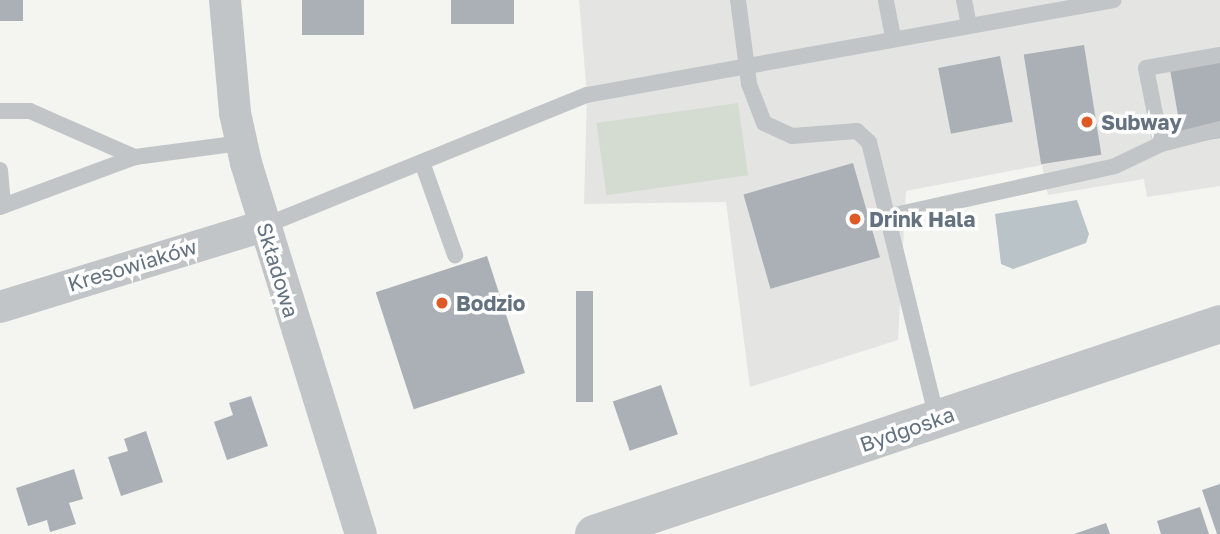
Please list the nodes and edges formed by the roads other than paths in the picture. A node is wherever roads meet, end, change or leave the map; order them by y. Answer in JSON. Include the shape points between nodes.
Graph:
{"nodes":[{"id":1,"x":225,"y":0,"type":"edge"},
{"id":2,"x":738,"y":0,"type":"edge"},
{"id":3,"x":964,"y":0,"type":"edge"},
{"id":4,"x":1114,"y":0,"type":"edge"},
{"id":5,"x":886,"y":1,"type":"edge"},
{"id":6,"x":1046,"y":6,"type":"edge"},
{"id":7,"x":969,"y":25,"type":"junction"},
{"id":8,"x":893,"y":38,"type":"junction"},
{"id":9,"x":1220,"y":55,"type":"edge"},
{"id":10,"x":745,"y":63,"type":"junction"},
{"id":11,"x":0,"y":111,"type":"edge"},
{"id":12,"x":1220,"y":129,"type":"edge"},
{"id":13,"x":242,"y":144,"type":"junction"},
{"id":14,"x":1161,"y":144,"type":"junction"},
{"id":15,"x":135,"y":157,"type":"junction"},
{"id":16,"x":423,"y":165,"type":"junction"},
{"id":17,"x":0,"y":170,"type":"edge"},
{"id":18,"x":2,"y":207,"type":"edge"},
{"id":19,"x":890,"y":216,"type":"junction"},
{"id":20,"x":264,"y":226,"type":"junction"},
{"id":21,"x":455,"y":256,"type":"dead end"},
{"id":22,"x":0,"y":307,"type":"edge"},
{"id":23,"x":1220,"y":324,"type":"edge"},
{"id":24,"x":937,"y":418,"type":"junction"},
{"id":25,"x":361,"y":534,"type":"edge"},
{"id":26,"x":594,"y":534,"type":"edge"}],
"edges":[{"from":1,"to":13,"type":"street","name":"Składowa"},
{"from":2,"to":10,"type":"lane"},
{"from":3,"to":7,"type":"lane"},
{"from":4,"to":6,"type":"lane"},
{"from":5,"to":8,"type":"lane"},
{"from":6,"to":7,"type":"lane"},
{"from":7,"to":8,"type":"lane"},
{"from":8,"to":10,"type":"lane"},
{"from":9,"to":14,"type":"lane","via":[[1146,68]]},
{"from":10,"to":16,"type":"lane","via":[[587,95]]},
{"from":10,"to":19,"type":"lane","via":[[764,123],[792,136],[856,131],[869,142]]},
{"from":11,"to":15,"type":"lane","via":[[30,111]]},
{"from":12,"to":14,"type":"lane"},
{"from":13,"to":15,"type":"lane"},
{"from":13,"to":20,"type":"street","name":"Składowa"},
{"from":14,"to":19,"type":"lane","via":[[1115,166]]},
{"from":15,"to":18,"type":"lane"},
{"from":16,"to":20,"type":"lane"},
{"from":16,"to":21,"type":"lane"},
{"from":17,"to":18,"type":"lane"},
{"from":19,"to":24,"type":"lane"},
{"from":20,"to":22,"type":"street","name":"Kresowiaków"},
{"from":20,"to":25,"type":"street","name":"Składowa"},
{"from":23,"to":24,"type":"street","name":"Bydgoska"},
{"from":24,"to":26,"type":"street","name":"Bydgoska"}]}
